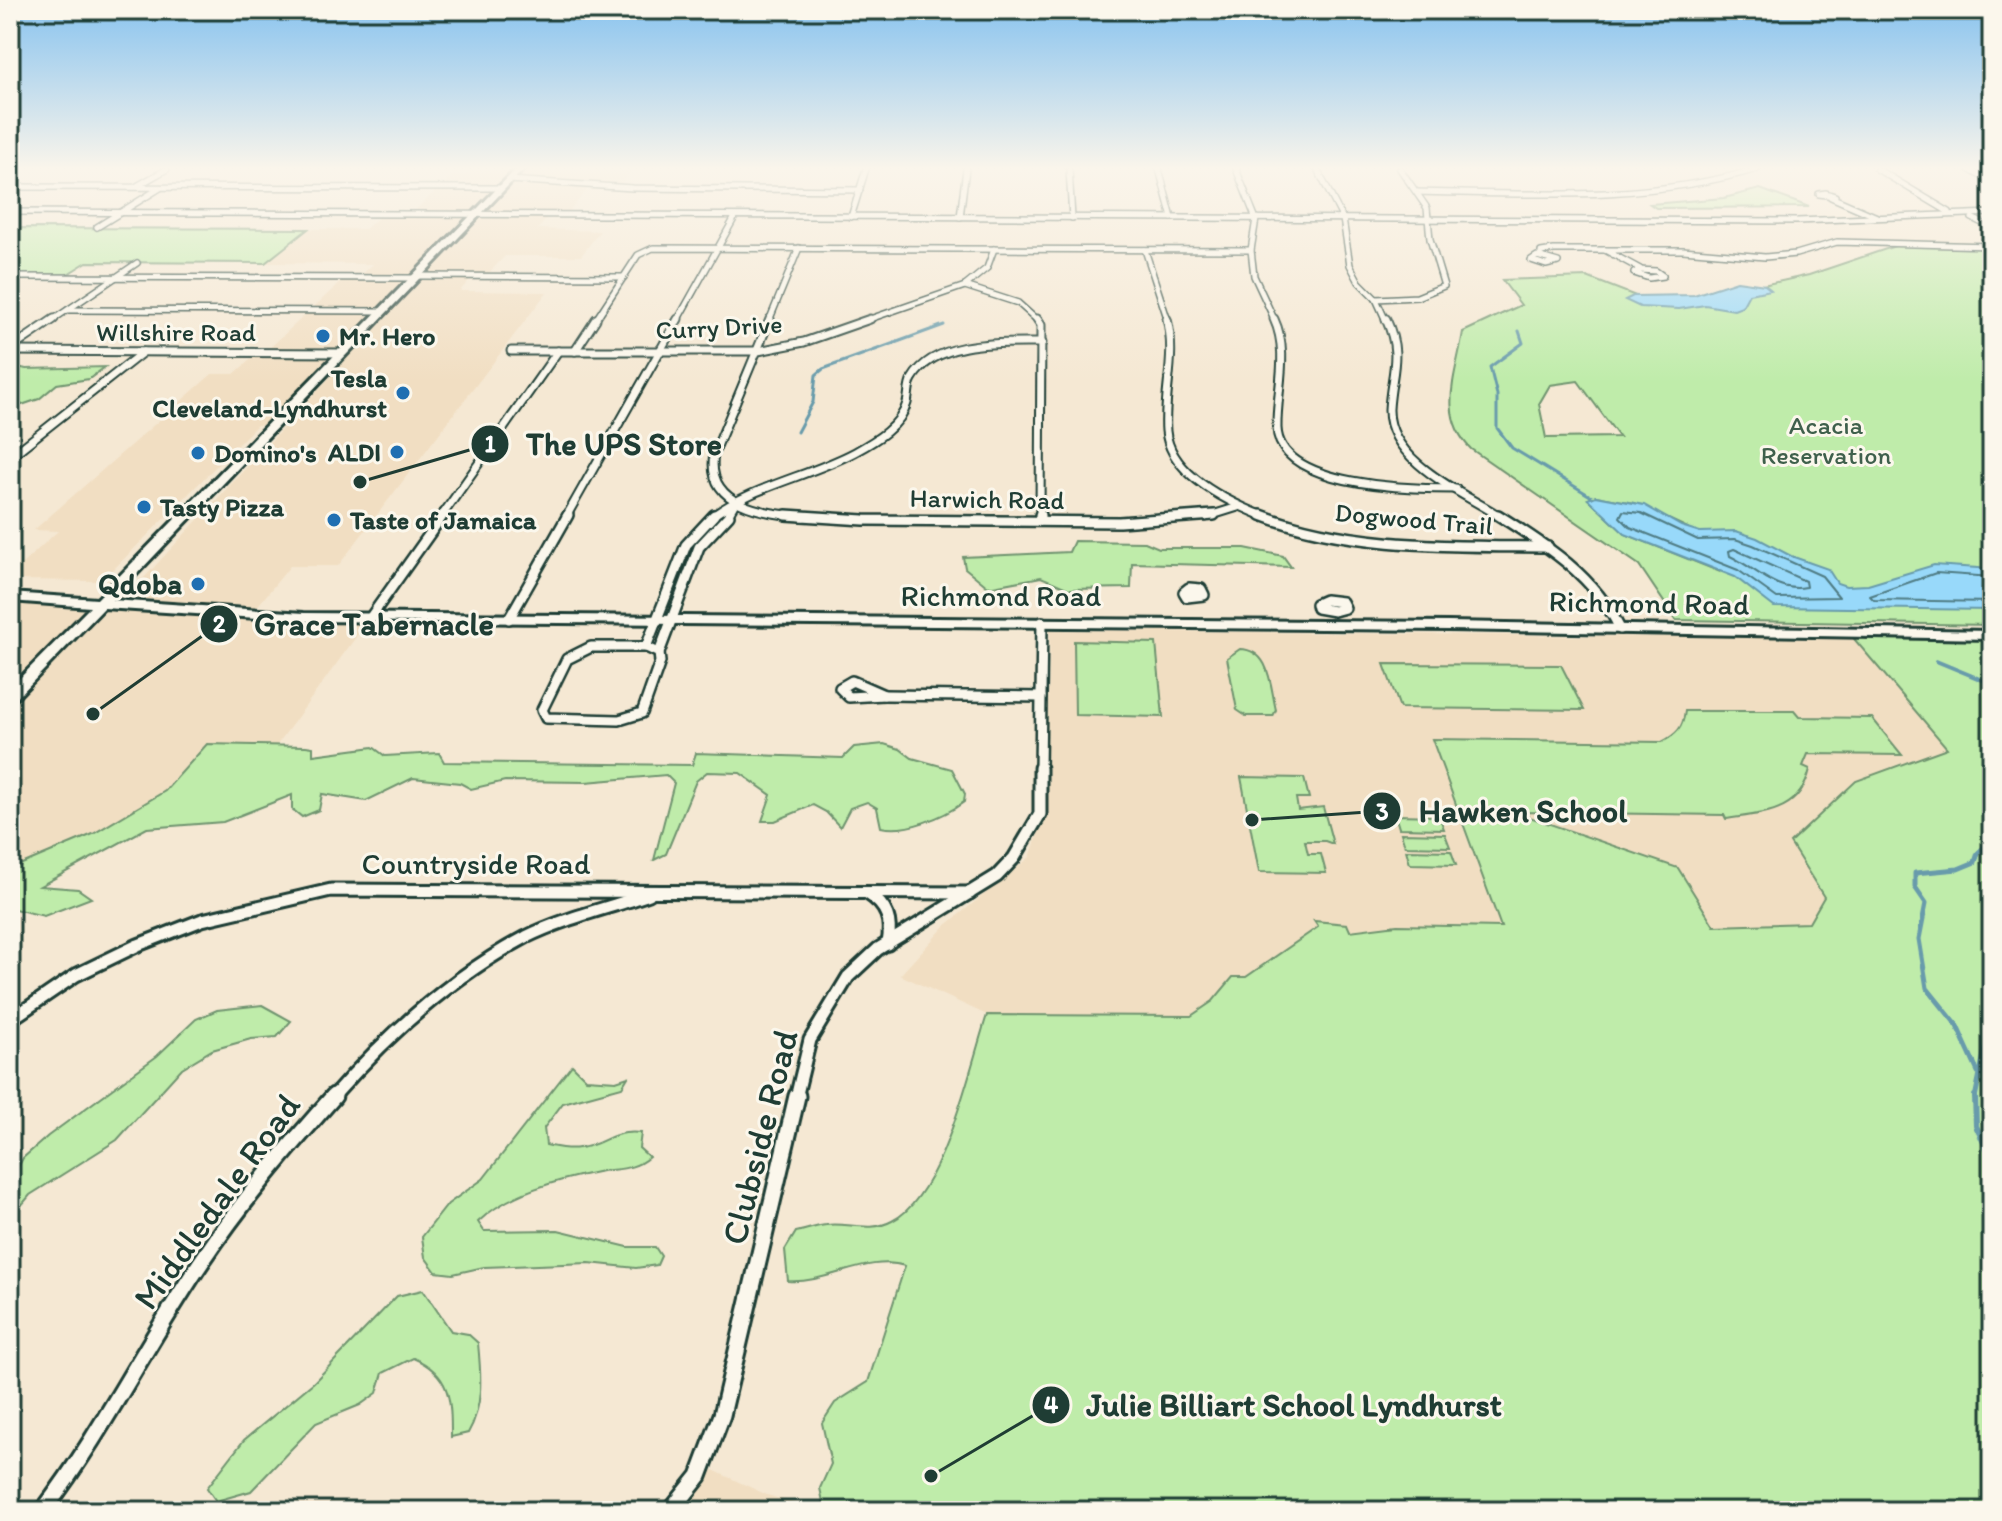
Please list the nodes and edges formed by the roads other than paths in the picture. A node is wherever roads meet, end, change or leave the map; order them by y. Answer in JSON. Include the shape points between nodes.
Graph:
{"nodes":[{"id":1,"x":451,"y":240,"type":"edge"},
{"id":2,"x":719,"y":240,"type":"edge"},
{"id":3,"x":1253,"y":240,"type":"edge"},
{"id":4,"x":1346,"y":240,"type":"edge"},
{"id":5,"x":1430,"y":240,"type":"edge"},
{"id":6,"x":1992,"y":246,"type":"edge"},
{"id":7,"x":714,"y":248,"type":"junction"},
{"id":8,"x":799,"y":248,"type":"junction"},
{"id":9,"x":994,"y":249,"type":"junction"},
{"id":10,"x":1145,"y":250,"type":"junction"},
{"id":11,"x":1251,"y":250,"type":"junction"},
{"id":12,"x":1605,"y":250,"type":"junction"},
{"id":13,"x":1541,"y":256,"type":"dead end"},
{"id":14,"x":137,"y":263,"type":"dead end"},
{"id":15,"x":1640,"y":269,"type":"dead end"},
{"id":16,"x":10,"y":277,"type":"edge"},
{"id":17,"x":415,"y":277,"type":"junction"},
{"id":18,"x":624,"y":277,"type":"junction"},
{"id":19,"x":115,"y":278,"type":"junction"},
{"id":20,"x":965,"y":286,"type":"junction"},
{"id":21,"x":1376,"y":299,"type":"junction"},
{"id":22,"x":68,"y":310,"type":"junction"},
{"id":23,"x":383,"y":311,"type":"junction"},
{"id":24,"x":1042,"y":343,"type":"junction"},
{"id":25,"x":10,"y":350,"type":"edge"},
{"id":26,"x":511,"y":351,"type":"dead end"},
{"id":27,"x":558,"y":351,"type":"junction"},
{"id":28,"x":575,"y":351,"type":"junction"},
{"id":29,"x":659,"y":351,"type":"junction"},
{"id":30,"x":758,"y":351,"type":"junction"},
{"id":31,"x":143,"y":352,"type":"junction"},
{"id":32,"x":342,"y":353,"type":"junction"},
{"id":33,"x":10,"y":457,"type":"edge"},
{"id":34,"x":1458,"y":489,"type":"junction"},
{"id":35,"x":735,"y":503,"type":"junction"},
{"id":36,"x":1238,"y":507,"type":"junction"},
{"id":37,"x":1040,"y":519,"type":"junction"},
{"id":38,"x":1548,"y":547,"type":"junction"},
{"id":39,"x":10,"y":597,"type":"edge"},
{"id":40,"x":100,"y":604,"type":"junction"},
{"id":41,"x":370,"y":618,"type":"junction"},
{"id":42,"x":509,"y":619,"type":"junction"},
{"id":43,"x":664,"y":620,"type":"junction"},
{"id":44,"x":1042,"y":622,"type":"junction"},
{"id":45,"x":1620,"y":629,"type":"junction"},
{"id":46,"x":1992,"y":635,"type":"edge"},
{"id":47,"x":646,"y":647,"type":"junction"},
{"id":48,"x":659,"y":653,"type":"junction"},
{"id":49,"x":884,"y":695,"type":"dead end"},
{"id":50,"x":10,"y":697,"type":"edge"},
{"id":51,"x":1041,"y":697,"type":"junction"},
{"id":52,"x":658,"y":891,"type":"junction"},
{"id":53,"x":863,"y":892,"type":"junction"},
{"id":54,"x":970,"y":893,"type":"junction"},
{"id":55,"x":888,"y":944,"type":"junction"},
{"id":56,"x":10,"y":1020,"type":"edge"},
{"id":57,"x":43,"y":1511,"type":"edge"},
{"id":58,"x":671,"y":1511,"type":"edge"}],
"edges":[{"from":1,"to":17,"type":"main road"},
{"from":2,"to":7,"type":"street"},
{"from":3,"to":11,"type":"street"},
{"from":4,"to":21,"type":"street","via":[[1350,265]]},
{"from":5,"to":21,"type":"street","via":[[1444,286],[1417,297]]},
{"from":6,"to":12,"type":"street","via":[[1847,241],[1765,257]]},
{"from":7,"to":8,"type":"street"},
{"from":7,"to":18,"type":"street","via":[[653,248],[638,255]]},
{"from":7,"to":29,"type":"street"},
{"from":8,"to":9,"type":"street"},
{"from":8,"to":30,"type":"street"},
{"from":9,"to":10,"type":"street"},
{"from":9,"to":20,"type":"street","name":"Curry Drive","via":[[987,268]]},
{"from":10,"to":11,"type":"street"},
{"from":10,"to":36,"type":"street","name":"Dogwood Trail","via":[[1173,346],[1167,438],[1186,471]]},
{"from":11,"to":34,"type":"street","via":[[1254,276],[1279,330],[1277,432],[1284,449],[1308,467],[1337,478],[1399,489]]},
{"from":12,"to":13,"type":"street","via":[[1549,250]]},
{"from":12,"to":15,"type":"street"},
{"from":14,"to":19,"type":"street"},
{"from":16,"to":19,"type":"street"},
{"from":17,"to":18,"type":"street"},
{"from":17,"to":19,"type":"street"},
{"from":17,"to":23,"type":"main road"},
{"from":18,"to":28,"type":"street"},
{"from":19,"to":22,"type":"street"},
{"from":20,"to":24,"type":"street","via":[[1001,295],[1034,313]]},
{"from":20,"to":30,"type":"street","name":"Curry Drive","via":[[804,342]]},
{"from":21,"to":34,"type":"street","via":[[1395,339],[1390,423],[1400,444],[1420,465]]},
{"from":22,"to":23,"type":"street"},
{"from":22,"to":25,"type":"street"},
{"from":23,"to":32,"type":"main road"},
{"from":24,"to":35,"type":"street","via":[[967,347],[927,363],[912,379],[906,407],[876,440]]},
{"from":24,"to":37,"type":"street"},
{"from":25,"to":31,"type":"street","name":"Willshire Road"},
{"from":26,"to":27,"type":"street","name":"Curry Drive"},
{"from":27,"to":28,"type":"street","name":"Curry Drive"},
{"from":27,"to":41,"type":"street"},
{"from":28,"to":29,"type":"street","name":"Curry Drive"},
{"from":29,"to":30,"type":"street","name":"Curry Drive"},
{"from":29,"to":42,"type":"street"},
{"from":30,"to":35,"type":"street","via":[[711,465],[714,481]]},
{"from":31,"to":32,"type":"street","name":"Willshire Road"},
{"from":31,"to":33,"type":"street"},
{"from":32,"to":40,"type":"main road"},
{"from":34,"to":38,"type":"street"},
{"from":35,"to":37,"type":"street","name":"Harwich Road","via":[[798,516]]},
{"from":35,"to":43,"type":"street","via":[[699,547]]},
{"from":35,"to":43,"type":"street","via":[[692,536]]},
{"from":36,"to":37,"type":"street","name":"Harwich Road","via":[[1180,520]]},
{"from":36,"to":38,"type":"street","name":"Dogwood Trail","via":[[1352,539]]},
{"from":38,"to":45,"type":"street","via":[[1608,604]]},
{"from":39,"to":40,"type":"main road","name":"Richmond Road"},
{"from":40,"to":41,"type":"main road","name":"Richmond Road"},
{"from":40,"to":50,"type":"main road"},
{"from":41,"to":42,"type":"main road","name":"Richmond Road"},
{"from":42,"to":43,"type":"main road","name":"Richmond Road"},
{"from":43,"to":44,"type":"main road","name":"Richmond Road"},
{"from":43,"to":47,"type":"street"},
{"from":43,"to":48,"type":"street"},
{"from":44,"to":45,"type":"main road","name":"Richmond Road","via":[[1336,618]]},
{"from":44,"to":51,"type":"street","name":"Clubside Road"},
{"from":45,"to":46,"type":"main road","name":"Richmond Road"},
{"from":47,"to":48,"type":"street"},
{"from":47,"to":48,"type":"street","via":[[575,652],[567,659],[543,716],[637,717]]},
{"from":49,"to":51,"type":"street"},
{"from":51,"to":54,"type":"street","name":"Clubside Road","via":[[1040,814],[1014,858]]},
{"from":52,"to":53,"type":"street","name":"Countryside Road"},
{"from":52,"to":56,"type":"street","name":"Countryside Road","via":[[331,890],[265,902],[138,945],[76,975]]},
{"from":52,"to":57,"type":"street","name":"Middledale Road","via":[[528,936],[443,989],[370,1055],[307,1123],[229,1223],[84,1457]]},
{"from":53,"to":54,"type":"street","name":"Countryside Road"},
{"from":53,"to":55,"type":"street","via":[[888,911]]},
{"from":54,"to":55,"type":"street","name":"Clubside Road"},
{"from":55,"to":58,"type":"street","name":"Clubside Road","via":[[848,977],[810,1040],[722,1415],[699,1476]]}]}
